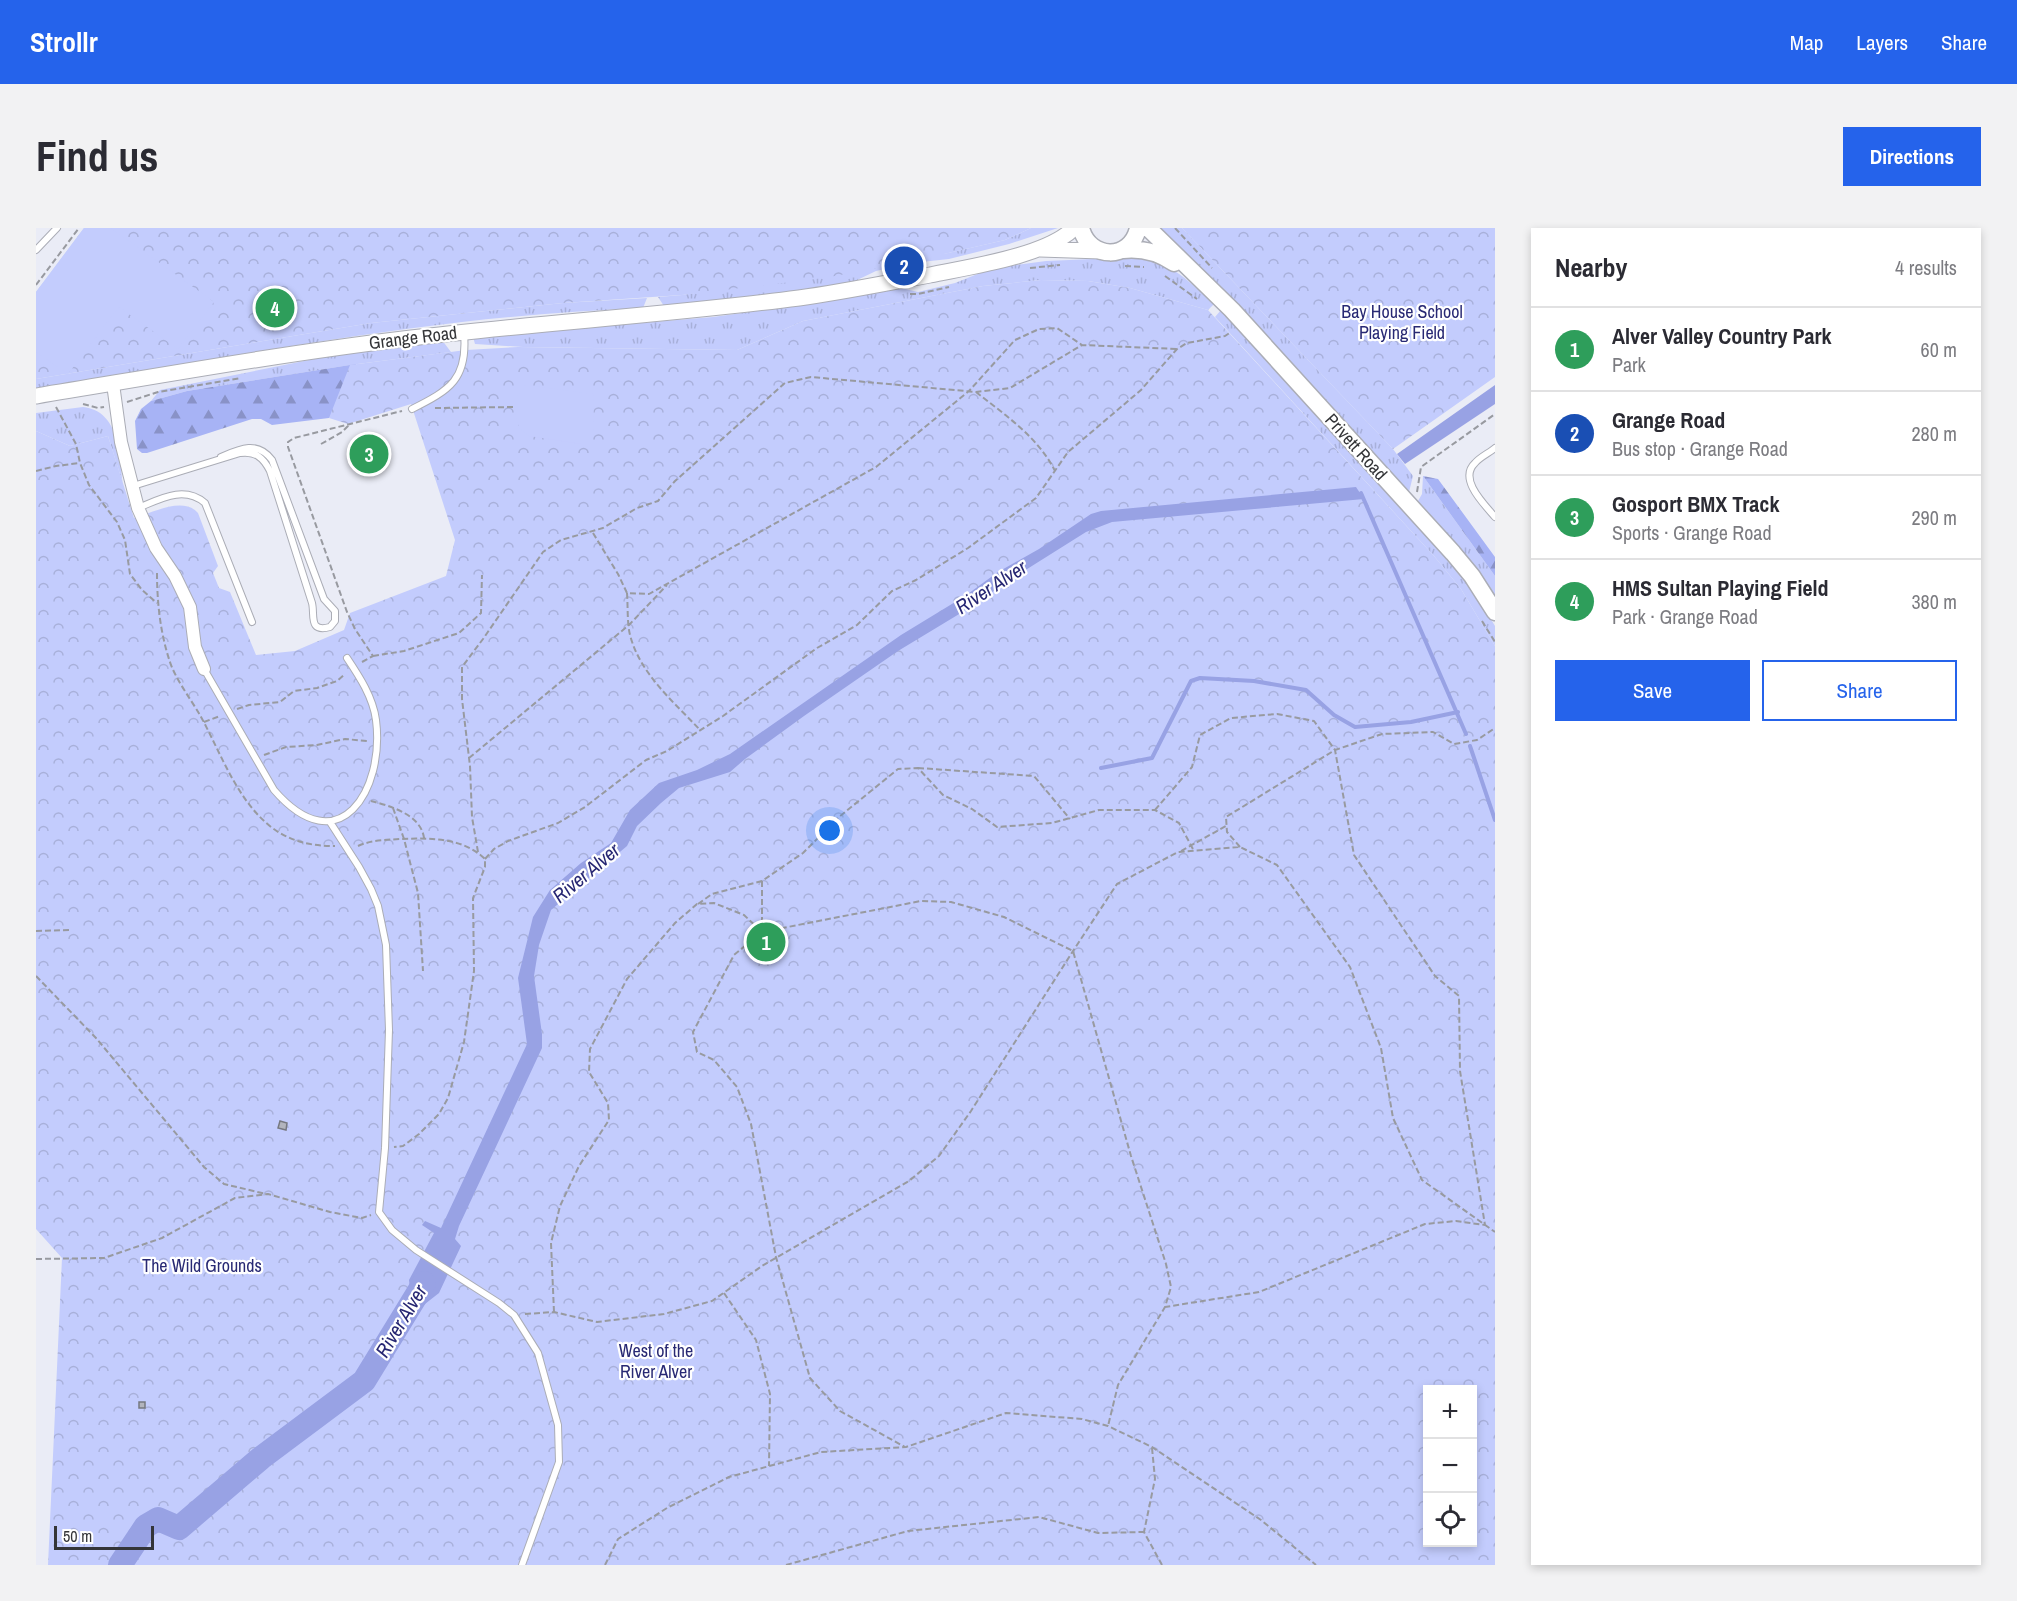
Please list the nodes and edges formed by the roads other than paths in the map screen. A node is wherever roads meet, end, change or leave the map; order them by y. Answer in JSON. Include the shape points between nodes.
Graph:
{"nodes":[{"id":1,"x":57,"y":228,"type":"edge"},
{"id":2,"x":1074,"y":228,"type":"edge"},
{"id":3,"x":1081,"y":228,"type":"edge"},
{"id":4,"x":1138,"y":228,"type":"edge"},
{"id":5,"x":1148,"y":228,"type":"edge"},
{"id":6,"x":1040,"y":249,"type":"junction"},
{"id":7,"x":36,"y":250,"type":"edge"},
{"id":8,"x":1123,"y":250,"type":"junction"},
{"id":9,"x":1101,"y":251,"type":"junction"},
{"id":10,"x":1209,"y":287,"type":"junction"},
{"id":11,"x":464,"y":332,"type":"junction"},
{"id":12,"x":113,"y":384,"type":"junction"},
{"id":13,"x":36,"y":396,"type":"edge"},
{"id":14,"x":412,"y":409,"type":"road end"},
{"id":15,"x":1495,"y":448,"type":"edge"},
{"id":16,"x":221,"y":457,"type":"junction"},
{"id":17,"x":132,"y":486,"type":"junction"},
{"id":18,"x":138,"y":508,"type":"junction"},
{"id":19,"x":1495,"y":517,"type":"edge"},
{"id":20,"x":1495,"y":612,"type":"edge"},
{"id":21,"x":252,"y":622,"type":"dead end"},
{"id":22,"x":347,"y":658,"type":"dead end"},
{"id":23,"x":204,"y":669,"type":"joint"},
{"id":24,"x":330,"y":822,"type":"junction"},
{"id":25,"x":522,"y":1565,"type":"edge"}],
"edges":[{"from":1,"to":7,"type":"lane"},
{"from":2,"to":6,"type":"street","name":"Grange Road"},
{"from":3,"to":9,"type":"main road","via":[[1089,244]]},
{"from":4,"to":8,"type":"main road","via":[[1137,235]]},
{"from":5,"to":10,"type":"main road","name":"Privett Road"},
{"from":6,"to":9,"type":"street","name":"Grange Road"},
{"from":6,"to":11,"type":"street","name":"Grange Road","via":[[962,269],[801,297]]},
{"from":8,"to":9,"type":"main road","name":"Privett Road"},
{"from":8,"to":10,"type":"main road","name":"Privett Road","via":[[1162,255]]},
{"from":10,"to":20,"type":"main road","name":"Privett Road","via":[[1454,554]]},
{"from":11,"to":12,"type":"street","name":"Grange Road","via":[[328,349]]},
{"from":11,"to":14,"type":"lane","via":[[466,350],[458,376],[441,395]]},
{"from":12,"to":13,"type":"street","name":"Grange Road"},
{"from":12,"to":17,"type":"street"},
{"from":15,"to":19,"type":"lane","via":[[1475,463],[1468,476]]},
{"from":16,"to":16,"type":"lane","via":[[247,447],[262,451],[272,460],[324,599],[335,613],[330,627],[321,628],[313,620],[312,603],[265,462],[248,452]]},
{"from":16,"to":17,"type":"lane"},
{"from":17,"to":18,"type":"street"},
{"from":18,"to":21,"type":"lane","via":[[177,494],[205,503]]},
{"from":18,"to":23,"type":"street","via":[[156,549],[190,607],[195,647]]},
{"from":22,"to":24,"type":"lane","via":[[375,717],[375,766],[362,799],[341,819]]},
{"from":23,"to":24,"type":"lane","via":[[274,790],[303,814]]},
{"from":24,"to":25,"type":"lane","via":[[371,889],[386,945],[389,1030],[379,1212],[392,1230],[416,1250],[514,1315],[538,1353],[558,1425],[559,1462]]}]}
